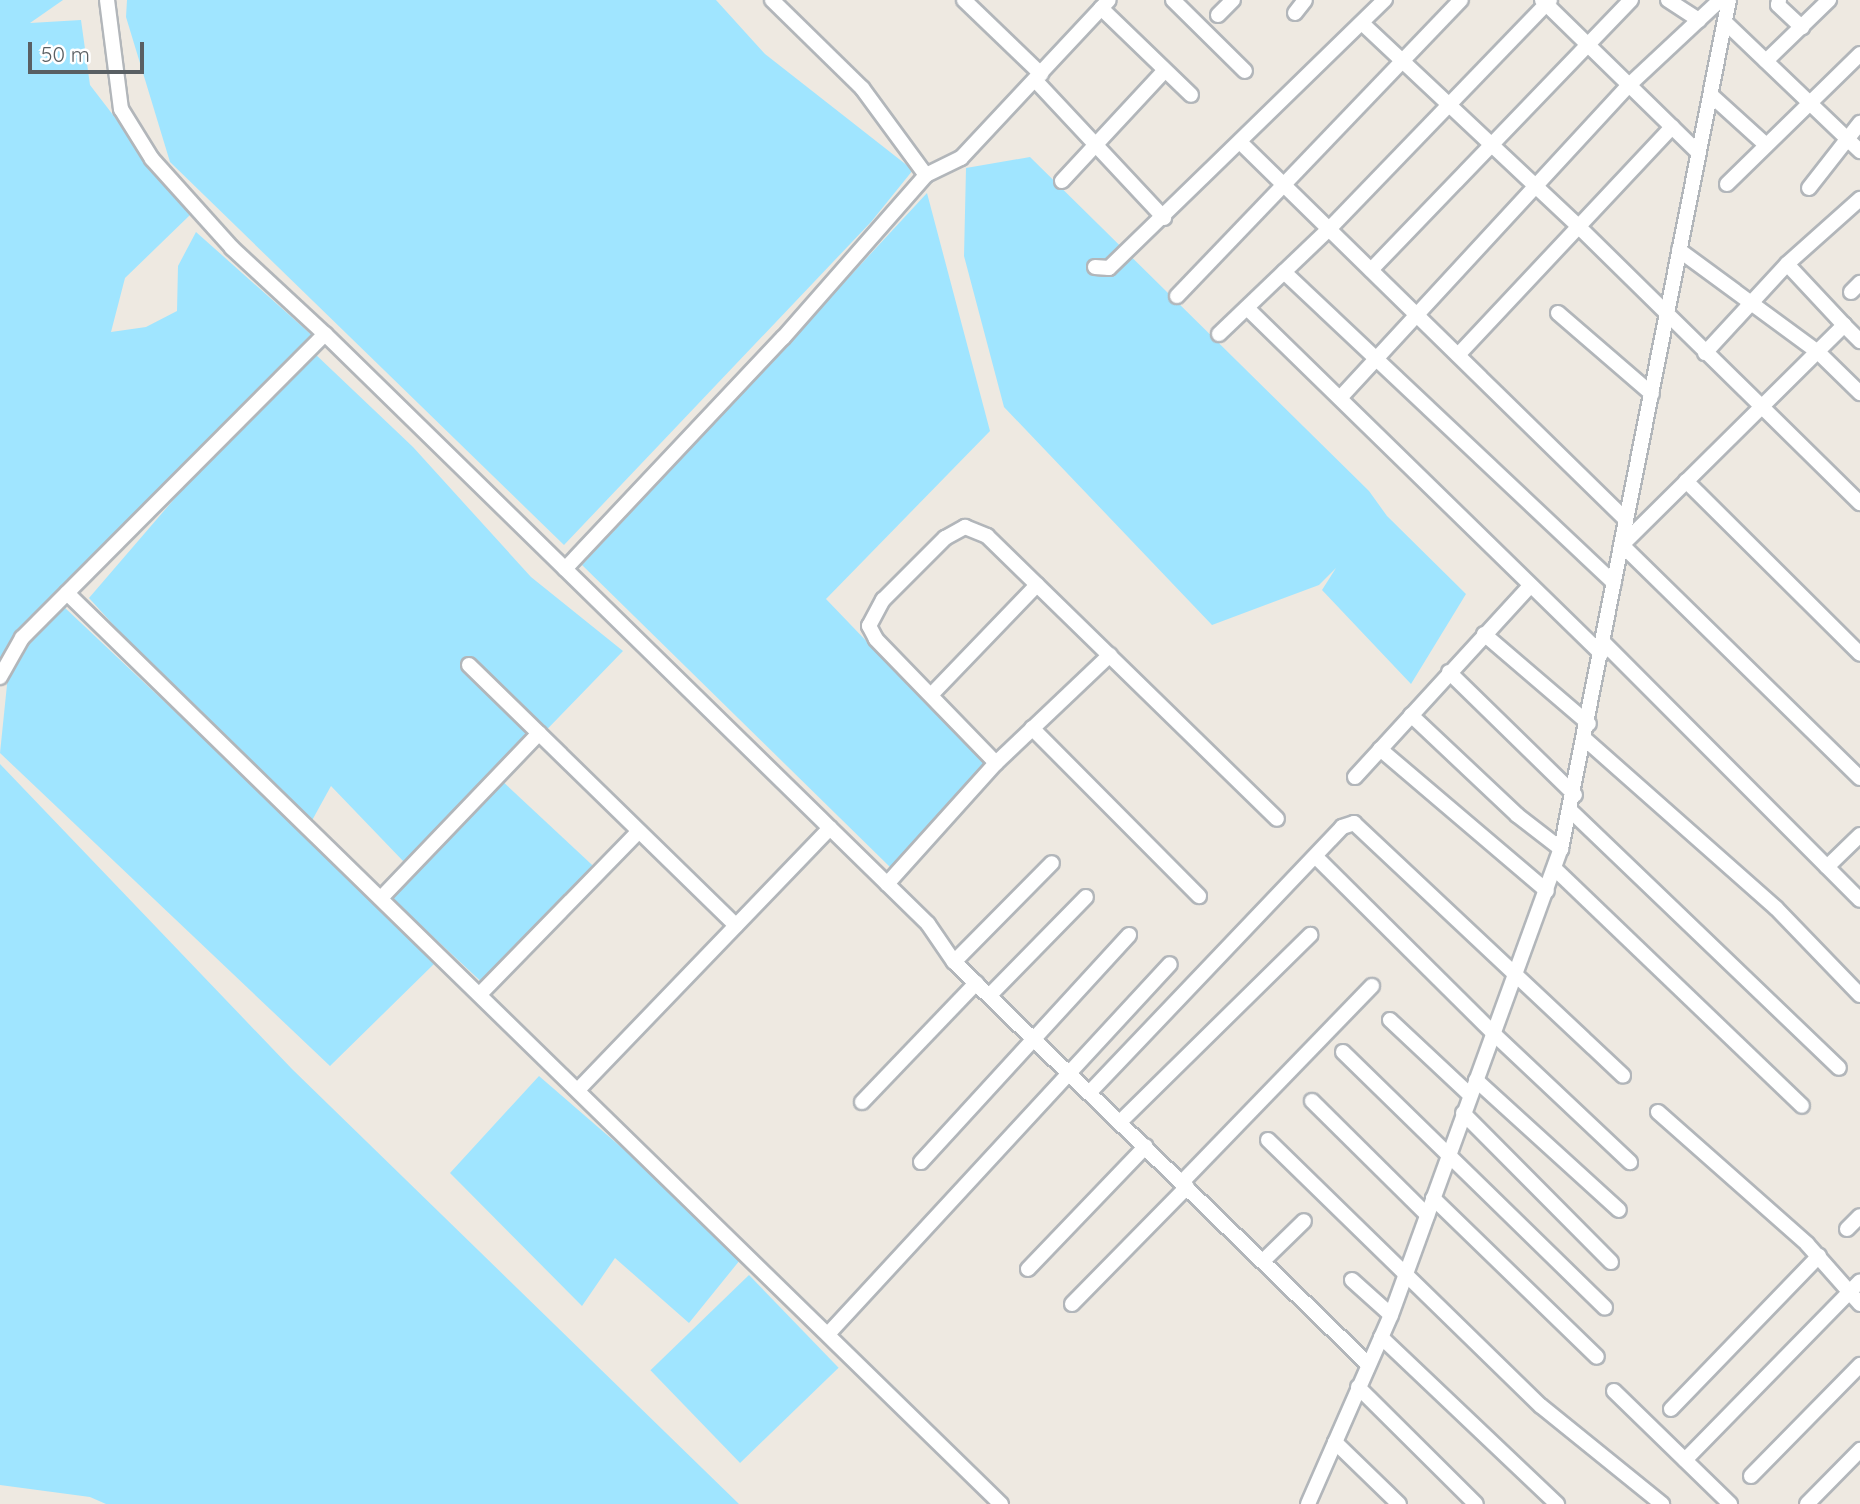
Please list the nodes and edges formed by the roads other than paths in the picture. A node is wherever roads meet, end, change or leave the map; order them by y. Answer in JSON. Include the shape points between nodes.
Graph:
{"nodes":[{"id":1,"x":107,"y":0,"type":"edge"},
{"id":2,"x":964,"y":0,"type":"edge"},
{"id":3,"x":1173,"y":0,"type":"edge"},
{"id":4,"x":1233,"y":0,"type":"edge"},
{"id":5,"x":1305,"y":0,"type":"edge"},
{"id":6,"x":1385,"y":0,"type":"edge"},
{"id":7,"x":1461,"y":0,"type":"edge"},
{"id":8,"x":1631,"y":0,"type":"edge"},
{"id":9,"x":1668,"y":0,"type":"edge"},
{"id":10,"x":1720,"y":0,"type":"edge"},
{"id":11,"x":1728,"y":0,"type":"edge"},
{"id":12,"x":1779,"y":0,"type":"edge"},
{"id":13,"x":1829,"y":0,"type":"edge"},
{"id":14,"x":1546,"y":1,"type":"edge"},
{"id":15,"x":782,"y":3,"type":"edge"},
{"id":16,"x":1105,"y":4,"type":"edge"},
{"id":17,"x":1295,"y":13,"type":"dead end"},
{"id":18,"x":1219,"y":15,"type":"dead end"},
{"id":19,"x":1699,"y":20,"type":"junction"},
{"id":20,"x":1726,"y":22,"type":"junction"},
{"id":21,"x":1363,"y":24,"type":"junction"},
{"id":22,"x":1802,"y":27,"type":"junction"},
{"id":23,"x":1587,"y":44,"type":"junction"},
{"id":24,"x":1860,"y":54,"type":"edge"},
{"id":25,"x":1766,"y":61,"type":"junction"},
{"id":26,"x":1403,"y":62,"type":"junction"},
{"id":27,"x":1165,"y":70,"type":"junction"},
{"id":28,"x":1245,"y":71,"type":"dead end"},
{"id":29,"x":1038,"y":77,"type":"junction"},
{"id":30,"x":1629,"y":85,"type":"junction"},
{"id":31,"x":1191,"y":95,"type":"dead end"},
{"id":32,"x":1712,"y":96,"type":"junction"},
{"id":33,"x":1809,"y":102,"type":"junction"},
{"id":34,"x":1449,"y":105,"type":"junction"},
{"id":35,"x":1860,"y":123,"type":"edge"},
{"id":36,"x":1672,"y":127,"type":"junction"},
{"id":37,"x":1846,"y":137,"type":"junction"},
{"id":38,"x":1241,"y":143,"type":"junction"},
{"id":39,"x":1490,"y":144,"type":"junction"},
{"id":40,"x":1096,"y":145,"type":"junction"},
{"id":41,"x":1766,"y":145,"type":"junction"},
{"id":42,"x":1860,"y":151,"type":"edge"},
{"id":43,"x":1699,"y":153,"type":"junction"},
{"id":44,"x":932,"y":170,"type":"junction"},
{"id":45,"x":1062,"y":181,"type":"dead end"},
{"id":46,"x":1283,"y":184,"type":"junction"},
{"id":47,"x":1727,"y":184,"type":"dead end"},
{"id":48,"x":1535,"y":186,"type":"junction"},
{"id":49,"x":1809,"y":188,"type":"dead end"},
{"id":50,"x":1860,"y":199,"type":"edge"},
{"id":51,"x":1164,"y":218,"type":"junction"},
{"id":52,"x":1579,"y":227,"type":"junction"},
{"id":53,"x":1329,"y":229,"type":"junction"},
{"id":54,"x":1679,"y":250,"type":"junction"},
{"id":55,"x":1787,"y":264,"type":"junction"},
{"id":56,"x":1095,"y":267,"type":"dead end"},
{"id":57,"x":1371,"y":270,"type":"junction"},
{"id":58,"x":1284,"y":272,"type":"junction"},
{"id":59,"x":1177,"y":296,"type":"dead end"},
{"id":60,"x":1749,"y":305,"type":"junction"},
{"id":61,"x":1247,"y":308,"type":"junction"},
{"id":62,"x":1415,"y":313,"type":"junction"},
{"id":63,"x":1558,"y":313,"type":"dead end"},
{"id":64,"x":1666,"y":316,"type":"junction"},
{"id":65,"x":1844,"y":326,"type":"junction"},
{"id":66,"x":325,"y":334,"type":"junction"},
{"id":67,"x":1219,"y":334,"type":"dead end"},
{"id":68,"x":1860,"y":341,"type":"edge"},
{"id":69,"x":1818,"y":352,"type":"junction"},
{"id":70,"x":1704,"y":353,"type":"junction"},
{"id":71,"x":1458,"y":355,"type":"junction"},
{"id":72,"x":1375,"y":359,"type":"junction"},
{"id":73,"x":1860,"y":393,"type":"edge"},
{"id":74,"x":1652,"y":394,"type":"junction"},
{"id":75,"x":1340,"y":398,"type":"junction"},
{"id":76,"x":1762,"y":409,"type":"junction"},
{"id":77,"x":1686,"y":481,"type":"junction"},
{"id":78,"x":1860,"y":503,"type":"edge"},
{"id":79,"x":1626,"y":520,"type":"junction"},
{"id":80,"x":1622,"y":545,"type":"junction"},
{"id":81,"x":565,"y":569,"type":"junction"},
{"id":82,"x":1614,"y":583,"type":"junction"},
{"id":83,"x":1037,"y":584,"type":"junction"},
{"id":84,"x":1531,"y":585,"type":"junction"},
{"id":85,"x":67,"y":593,"type":"junction"},
{"id":86,"x":1484,"y":634,"type":"junction"},
{"id":87,"x":1602,"y":648,"type":"junction"},
{"id":88,"x":1860,"y":654,"type":"edge"},
{"id":89,"x":1110,"y":655,"type":"junction"},
{"id":90,"x":469,"y":665,"type":"dead end"},
{"id":91,"x":1449,"y":672,"type":"junction"},
{"id":92,"x":0,"y":677,"type":"edge"},
{"id":93,"x":931,"y":695,"type":"junction"},
{"id":94,"x":1411,"y":715,"type":"junction"},
{"id":95,"x":1589,"y":724,"type":"junction"},
{"id":96,"x":1032,"y":728,"type":"junction"},
{"id":97,"x":539,"y":733,"type":"junction"},
{"id":98,"x":1586,"y":740,"type":"junction"},
{"id":99,"x":1380,"y":749,"type":"junction"},
{"id":100,"x":996,"y":763,"type":"junction"},
{"id":101,"x":1355,"y":777,"type":"dead end"},
{"id":102,"x":1860,"y":778,"type":"edge"},
{"id":103,"x":1575,"y":795,"type":"junction"},
{"id":104,"x":1571,"y":811,"type":"junction"},
{"id":105,"x":1277,"y":819,"type":"dead end"},
{"id":106,"x":830,"y":828,"type":"junction"},
{"id":107,"x":639,"y":831,"type":"junction"},
{"id":108,"x":1860,"y":835,"type":"edge"},
{"id":109,"x":1561,"y":849,"type":"junction"},
{"id":110,"x":1316,"y":857,"type":"junction"},
{"id":111,"x":1052,"y":863,"type":"dead end"},
{"id":112,"x":1827,"y":867,"type":"junction"},
{"id":113,"x":1555,"y":869,"type":"junction"},
{"id":114,"x":887,"y":884,"type":"junction"},
{"id":115,"x":1547,"y":891,"type":"junction"},
{"id":116,"x":1199,"y":896,"type":"dead end"},
{"id":117,"x":1086,"y":897,"type":"dead end"},
{"id":118,"x":382,"y":898,"type":"junction"},
{"id":119,"x":1860,"y":900,"type":"edge"},
{"id":120,"x":736,"y":926,"type":"junction"},
{"id":121,"x":1129,"y":935,"type":"dead end"},
{"id":122,"x":1310,"y":935,"type":"dead end"},
{"id":123,"x":954,"y":962,"type":"junction"},
{"id":124,"x":1170,"y":964,"type":"dead end"},
{"id":125,"x":1517,"y":972,"type":"junction"},
{"id":126,"x":976,"y":983,"type":"junction"},
{"id":127,"x":1372,"y":986,"type":"dead end"},
{"id":128,"x":481,"y":993,"type":"junction"},
{"id":129,"x":990,"y":995,"type":"junction"},
{"id":130,"x":1860,"y":995,"type":"edge"},
{"id":131,"x":1390,"y":1020,"type":"dead end"},
{"id":132,"x":1494,"y":1034,"type":"junction"},
{"id":133,"x":1035,"y":1038,"type":"junction"},
{"id":134,"x":1343,"y":1052,"type":"dead end"},
{"id":135,"x":1839,"y":1068,"type":"dead end"},
{"id":136,"x":1069,"y":1071,"type":"junction"},
{"id":137,"x":1623,"y":1076,"type":"dead end"},
{"id":138,"x":1476,"y":1080,"type":"junction"},
{"id":139,"x":579,"y":1089,"type":"junction"},
{"id":140,"x":1090,"y":1092,"type":"junction"},
{"id":141,"x":1469,"y":1094,"type":"junction"},
{"id":142,"x":1312,"y":1101,"type":"dead end"},
{"id":143,"x":862,"y":1102,"type":"dead end"},
{"id":144,"x":1802,"y":1106,"type":"dead end"},
{"id":145,"x":1658,"y":1112,"type":"dead end"},
{"id":146,"x":1463,"y":1113,"type":"junction"},
{"id":147,"x":1120,"y":1122,"type":"junction"},
{"id":148,"x":1268,"y":1140,"type":"dead end"},
{"id":149,"x":1146,"y":1146,"type":"junction"},
{"id":150,"x":1447,"y":1157,"type":"junction"},
{"id":151,"x":1630,"y":1161,"type":"dead end"},
{"id":152,"x":921,"y":1162,"type":"dead end"},
{"id":153,"x":1184,"y":1184,"type":"junction"},
{"id":154,"x":1433,"y":1198,"type":"junction"},
{"id":155,"x":1619,"y":1210,"type":"dead end"},
{"id":156,"x":1427,"y":1215,"type":"junction"},
{"id":157,"x":1860,"y":1216,"type":"edge"},
{"id":158,"x":1304,"y":1221,"type":"dead end"},
{"id":159,"x":1847,"y":1229,"type":"dead end"},
{"id":160,"x":1819,"y":1256,"type":"junction"},
{"id":161,"x":1263,"y":1261,"type":"junction"},
{"id":162,"x":1611,"y":1262,"type":"dead end"},
{"id":163,"x":1028,"y":1269,"type":"dead end"},
{"id":164,"x":1405,"y":1275,"type":"junction"},
{"id":165,"x":1352,"y":1280,"type":"dead end"},
{"id":166,"x":1860,"y":1281,"type":"edge"},
{"id":167,"x":1848,"y":1294,"type":"junction"},
{"id":168,"x":1072,"y":1304,"type":"dead end"},
{"id":169,"x":1860,"y":1304,"type":"edge"},
{"id":170,"x":1605,"y":1308,"type":"dead end"},
{"id":171,"x":1391,"y":1315,"type":"junction"},
{"id":172,"x":829,"y":1334,"type":"junction"},
{"id":173,"x":1381,"y":1337,"type":"junction"},
{"id":174,"x":1597,"y":1357,"type":"dead end"},
{"id":175,"x":1368,"y":1364,"type":"junction"},
{"id":176,"x":1860,"y":1365,"type":"edge"},
{"id":177,"x":1358,"y":1387,"type":"junction"},
{"id":178,"x":1614,"y":1391,"type":"dead end"},
{"id":179,"x":1671,"y":1409,"type":"dead end"},
{"id":180,"x":1335,"y":1442,"type":"junction"},
{"id":181,"x":1860,"y":1450,"type":"edge"},
{"id":182,"x":1685,"y":1460,"type":"junction"},
{"id":183,"x":1751,"y":1476,"type":"dead end"},
{"id":184,"x":1311,"y":1502,"type":"edge"},
{"id":185,"x":1001,"y":1504,"type":"edge"},
{"id":186,"x":1399,"y":1504,"type":"edge"},
{"id":187,"x":1476,"y":1504,"type":"edge"},
{"id":188,"x":1557,"y":1504,"type":"edge"},
{"id":189,"x":1662,"y":1504,"type":"edge"},
{"id":190,"x":1730,"y":1504,"type":"edge"},
{"id":191,"x":1807,"y":1504,"type":"edge"}],
"edges":[{"from":1,"to":66,"type":"street","via":[[121,108],[152,159],[232,248]]},
{"from":2,"to":29,"type":"street"},
{"from":3,"to":28,"type":"street"},
{"from":4,"to":18,"type":"street"},
{"from":5,"to":17,"type":"street"},
{"from":6,"to":21,"type":"street"},
{"from":7,"to":26,"type":"street"},
{"from":8,"to":23,"type":"street"},
{"from":9,"to":19,"type":"street"},
{"from":10,"to":19,"type":"street"},
{"from":11,"to":20,"type":"street"},
{"from":12,"to":22,"type":"street","via":[[1778,5]]},
{"from":13,"to":22,"type":"street"},
{"from":14,"to":23,"type":"street"},
{"from":14,"to":34,"type":"street"},
{"from":15,"to":44,"type":"street"},
{"from":16,"to":27,"type":"street"},
{"from":16,"to":29,"type":"street"},
{"from":19,"to":30,"type":"street"},
{"from":20,"to":25,"type":"street"},
{"from":20,"to":32,"type":"street"},
{"from":21,"to":26,"type":"street"},
{"from":21,"to":38,"type":"street"},
{"from":22,"to":25,"type":"street"},
{"from":23,"to":30,"type":"street"},
{"from":23,"to":39,"type":"street"},
{"from":24,"to":33,"type":"street"},
{"from":25,"to":33,"type":"street"},
{"from":26,"to":34,"type":"street"},
{"from":26,"to":46,"type":"street"},
{"from":27,"to":31,"type":"street"},
{"from":27,"to":40,"type":"street"},
{"from":29,"to":40,"type":"street"},
{"from":29,"to":44,"type":"street","via":[[961,158]]},
{"from":30,"to":36,"type":"street"},
{"from":30,"to":48,"type":"street"},
{"from":32,"to":41,"type":"street"},
{"from":32,"to":43,"type":"street"},
{"from":33,"to":37,"type":"street"},
{"from":33,"to":41,"type":"street"},
{"from":34,"to":39,"type":"street"},
{"from":34,"to":53,"type":"street"},
{"from":35,"to":37,"type":"street"},
{"from":36,"to":43,"type":"street"},
{"from":36,"to":52,"type":"street"},
{"from":37,"to":42,"type":"street"},
{"from":37,"to":49,"type":"street"},
{"from":38,"to":46,"type":"street"},
{"from":38,"to":51,"type":"street"},
{"from":39,"to":48,"type":"street"},
{"from":39,"to":57,"type":"street"},
{"from":40,"to":45,"type":"street"},
{"from":40,"to":51,"type":"street"},
{"from":41,"to":47,"type":"street"},
{"from":43,"to":54,"type":"street"},
{"from":44,"to":81,"type":"street","via":[[783,338]]},
{"from":46,"to":53,"type":"street"},
{"from":46,"to":59,"type":"street"},
{"from":48,"to":52,"type":"street"},
{"from":48,"to":62,"type":"street"},
{"from":50,"to":55,"type":"street"},
{"from":51,"to":56,"type":"street","via":[[1109,268]]},
{"from":52,"to":64,"type":"street"},
{"from":52,"to":71,"type":"street"},
{"from":53,"to":57,"type":"street"},
{"from":53,"to":58,"type":"street"},
{"from":54,"to":60,"type":"street"},
{"from":54,"to":64,"type":"street"},
{"from":55,"to":60,"type":"street"},
{"from":55,"to":65,"type":"street"},
{"from":57,"to":62,"type":"street"},
{"from":58,"to":61,"type":"street"},
{"from":58,"to":72,"type":"street"},
{"from":60,"to":69,"type":"street"},
{"from":60,"to":70,"type":"street"},
{"from":61,"to":67,"type":"street"},
{"from":61,"to":75,"type":"street"},
{"from":62,"to":71,"type":"street"},
{"from":62,"to":72,"type":"street"},
{"from":63,"to":74,"type":"street"},
{"from":64,"to":70,"type":"street"},
{"from":64,"to":74,"type":"street"},
{"from":65,"to":68,"type":"street"},
{"from":65,"to":69,"type":"street"},
{"from":66,"to":81,"type":"street"},
{"from":66,"to":85,"type":"street"},
{"from":69,"to":73,"type":"street"},
{"from":69,"to":76,"type":"street"},
{"from":70,"to":76,"type":"street"},
{"from":71,"to":79,"type":"street"},
{"from":72,"to":75,"type":"street"},
{"from":72,"to":82,"type":"street"},
{"from":74,"to":79,"type":"street"},
{"from":75,"to":84,"type":"street"},
{"from":76,"to":77,"type":"street"},
{"from":76,"to":78,"type":"street"},
{"from":77,"to":80,"type":"street"},
{"from":77,"to":88,"type":"street"},
{"from":79,"to":80,"type":"street"},
{"from":80,"to":82,"type":"street"},
{"from":80,"to":102,"type":"street"},
{"from":81,"to":106,"type":"street"},
{"from":82,"to":87,"type":"street"},
{"from":83,"to":89,"type":"street"},
{"from":83,"to":93,"type":"street"},
{"from":83,"to":93,"type":"street","via":[[987,536],[965,527],[945,538],[883,600],[870,618],[870,632]]},
{"from":84,"to":86,"type":"street"},
{"from":84,"to":87,"type":"street"},
{"from":85,"to":92,"type":"street","via":[[22,638]]},
{"from":85,"to":118,"type":"street"},
{"from":86,"to":91,"type":"street"},
{"from":86,"to":95,"type":"street"},
{"from":87,"to":95,"type":"street"},
{"from":87,"to":112,"type":"street"},
{"from":89,"to":96,"type":"street"},
{"from":89,"to":105,"type":"street"},
{"from":90,"to":97,"type":"street"},
{"from":91,"to":94,"type":"street"},
{"from":91,"to":103,"type":"street"},
{"from":93,"to":100,"type":"street"},
{"from":94,"to":99,"type":"street"},
{"from":94,"to":109,"type":"street","via":[[1517,815]]},
{"from":95,"to":98,"type":"street"},
{"from":96,"to":100,"type":"street"},
{"from":96,"to":116,"type":"street"},
{"from":97,"to":107,"type":"street"},
{"from":97,"to":118,"type":"street"},
{"from":98,"to":103,"type":"street"},
{"from":98,"to":130,"type":"street","via":[[1766,898]]},
{"from":99,"to":101,"type":"street"},
{"from":99,"to":115,"type":"street"},
{"from":100,"to":114,"type":"street"},
{"from":103,"to":104,"type":"street"},
{"from":104,"to":109,"type":"street"},
{"from":104,"to":135,"type":"street"},
{"from":106,"to":114,"type":"street"},
{"from":106,"to":120,"type":"street"},
{"from":107,"to":120,"type":"street"},
{"from":107,"to":128,"type":"street"},
{"from":108,"to":112,"type":"street"},
{"from":109,"to":113,"type":"street"},
{"from":110,"to":125,"type":"street","via":[[1342,827],[1354,823]]},
{"from":110,"to":132,"type":"street"},
{"from":110,"to":140,"type":"street"},
{"from":111,"to":123,"type":"street"},
{"from":112,"to":119,"type":"street"},
{"from":113,"to":115,"type":"street"},
{"from":113,"to":144,"type":"street"},
{"from":114,"to":123,"type":"street","via":[[928,924]]},
{"from":115,"to":125,"type":"street"},
{"from":117,"to":129,"type":"street"},
{"from":118,"to":128,"type":"street"},
{"from":120,"to":139,"type":"street"},
{"from":121,"to":133,"type":"street"},
{"from":122,"to":147,"type":"street"},
{"from":123,"to":126,"type":"street"},
{"from":124,"to":136,"type":"street"},
{"from":125,"to":132,"type":"street"},
{"from":125,"to":137,"type":"street"},
{"from":126,"to":129,"type":"street"},
{"from":126,"to":143,"type":"street"},
{"from":127,"to":153,"type":"street"},
{"from":128,"to":139,"type":"street"},
{"from":129,"to":133,"type":"street"},
{"from":131,"to":141,"type":"street"},
{"from":132,"to":138,"type":"street"},
{"from":132,"to":151,"type":"street"},
{"from":133,"to":136,"type":"street"},
{"from":133,"to":152,"type":"street"},
{"from":134,"to":150,"type":"street"},
{"from":136,"to":140,"type":"street"},
{"from":136,"to":172,"type":"street"},
{"from":138,"to":141,"type":"street"},
{"from":138,"to":155,"type":"street"},
{"from":139,"to":172,"type":"street"},
{"from":140,"to":147,"type":"street"},
{"from":141,"to":146,"type":"street"},
{"from":142,"to":156,"type":"street"},
{"from":145,"to":160,"type":"street"},
{"from":146,"to":150,"type":"street"},
{"from":146,"to":162,"type":"street"},
{"from":147,"to":149,"type":"street"},
{"from":148,"to":164,"type":"street"},
{"from":149,"to":153,"type":"street"},
{"from":149,"to":163,"type":"street"},
{"from":150,"to":154,"type":"street"},
{"from":150,"to":170,"type":"street"},
{"from":153,"to":161,"type":"street"},
{"from":153,"to":168,"type":"street"},
{"from":154,"to":156,"type":"street"},
{"from":154,"to":174,"type":"street"},
{"from":156,"to":164,"type":"street"},
{"from":157,"to":159,"type":"street"},
{"from":158,"to":161,"type":"street"},
{"from":160,"to":167,"type":"street"},
{"from":160,"to":179,"type":"street"},
{"from":161,"to":175,"type":"street"},
{"from":164,"to":171,"type":"street"},
{"from":164,"to":189,"type":"street","via":[[1586,1444]]},
{"from":165,"to":171,"type":"street"},
{"from":166,"to":167,"type":"street"},
{"from":167,"to":169,"type":"street"},
{"from":167,"to":182,"type":"street"},
{"from":171,"to":173,"type":"street"},
{"from":172,"to":185,"type":"street"},
{"from":173,"to":175,"type":"street"},
{"from":173,"to":188,"type":"street"},
{"from":175,"to":177,"type":"street"},
{"from":176,"to":183,"type":"street"},
{"from":177,"to":180,"type":"street"},
{"from":177,"to":187,"type":"street"},
{"from":178,"to":182,"type":"street"},
{"from":180,"to":184,"type":"street"},
{"from":180,"to":186,"type":"street"},
{"from":181,"to":191,"type":"street"},
{"from":182,"to":190,"type":"street"}]}
